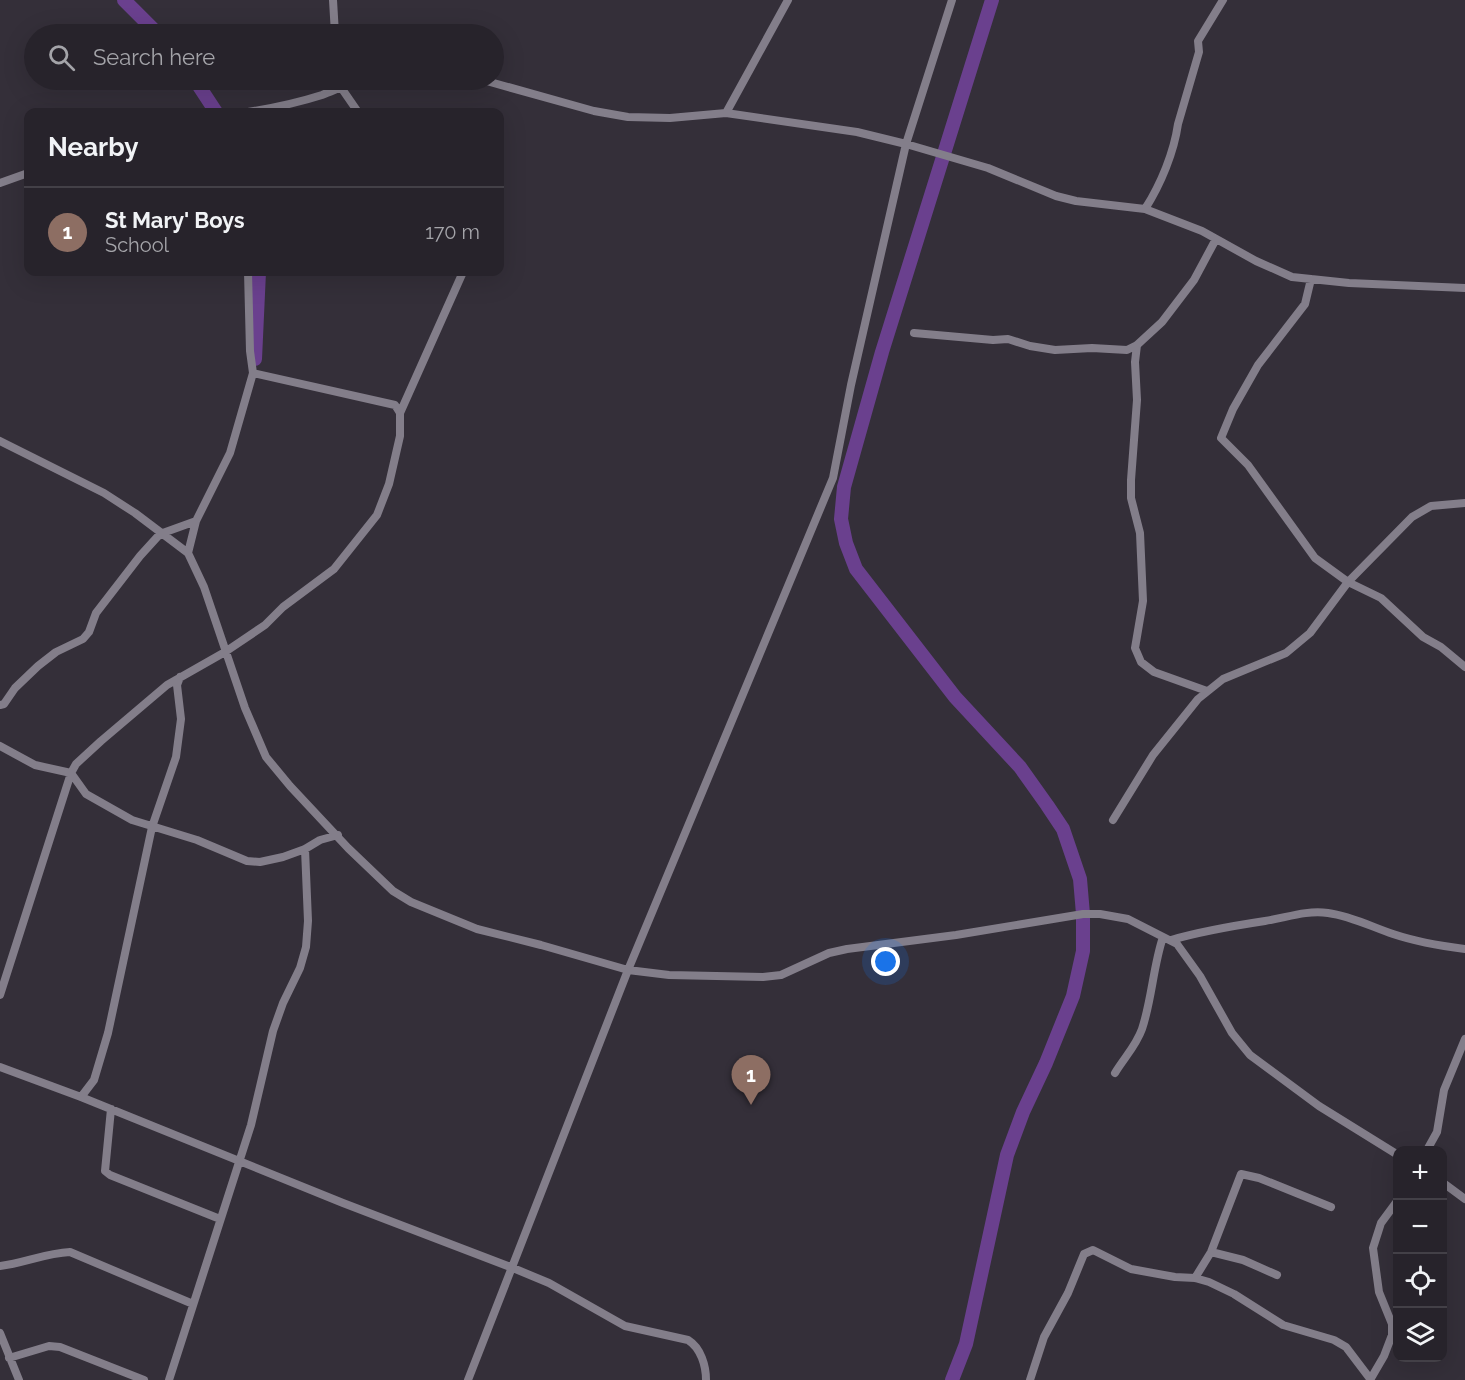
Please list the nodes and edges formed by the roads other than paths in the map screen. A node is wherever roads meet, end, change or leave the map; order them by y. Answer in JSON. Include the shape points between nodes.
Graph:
{"nodes":[{"id":1,"x":333,"y":0,"type":"edge"},
{"id":2,"x":788,"y":0,"type":"edge"},
{"id":3,"x":952,"y":0,"type":"edge"},
{"id":4,"x":1223,"y":0,"type":"edge"},
{"id":5,"x":334,"y":24,"type":"edge"},
{"id":6,"x":504,"y":86,"type":"edge"},
{"id":7,"x":328,"y":90,"type":"edge"},
{"id":8,"x":344,"y":90,"type":"edge"},
{"id":9,"x":265,"y":108,"type":"edge"},
{"id":10,"x":355,"y":108,"type":"edge"},
{"id":11,"x":726,"y":113,"type":"junction"},
{"id":12,"x":906,"y":144,"type":"junction"},
{"id":13,"x":24,"y":174,"type":"edge"},
{"id":14,"x":0,"y":183,"type":"edge"},
{"id":15,"x":1145,"y":209,"type":"junction"},
{"id":16,"x":1216,"y":239,"type":"junction"},
{"id":17,"x":248,"y":276,"type":"edge"},
{"id":18,"x":461,"y":276,"type":"edge"},
{"id":19,"x":1311,"y":279,"type":"junction"},
{"id":20,"x":1465,"y":288,"type":"edge"},
{"id":21,"x":914,"y":333,"type":"dead end"},
{"id":22,"x":1137,"y":345,"type":"junction"},
{"id":23,"x":253,"y":373,"type":"junction"},
{"id":24,"x":400,"y":413,"type":"junction"},
{"id":25,"x":0,"y":441,"type":"edge"},
{"id":26,"x":1465,"y":503,"type":"edge"},
{"id":27,"x":196,"y":521,"type":"junction"},
{"id":28,"x":160,"y":534,"type":"junction"},
{"id":29,"x":188,"y":553,"type":"junction"},
{"id":30,"x":1348,"y":582,"type":"junction"},
{"id":31,"x":225,"y":652,"type":"junction"},
{"id":32,"x":1465,"y":667,"type":"edge"},
{"id":33,"x":180,"y":677,"type":"junction"},
{"id":34,"x":1207,"y":691,"type":"junction"},
{"id":35,"x":0,"y":705,"type":"edge"},
{"id":36,"x":0,"y":746,"type":"edge"},
{"id":37,"x":70,"y":773,"type":"junction"},
{"id":38,"x":1113,"y":820,"type":"dead end"},
{"id":39,"x":152,"y":827,"type":"junction"},
{"id":40,"x":338,"y":835,"type":"junction"},
{"id":41,"x":306,"y":849,"type":"junction"},
{"id":42,"x":1167,"y":938,"type":"junction"},
{"id":43,"x":1465,"y":949,"type":"edge"},
{"id":44,"x":628,"y":970,"type":"junction"},
{"id":45,"x":0,"y":995,"type":"edge"},
{"id":46,"x":1465,"y":1039,"type":"edge"},
{"id":47,"x":0,"y":1067,"type":"edge"},
{"id":48,"x":1115,"y":1073,"type":"dead end"},
{"id":49,"x":81,"y":1097,"type":"junction"},
{"id":50,"x":111,"y":1109,"type":"junction"},
{"id":51,"x":1429,"y":1146,"type":"edge"},
{"id":52,"x":1393,"y":1152,"type":"edge"},
{"id":53,"x":240,"y":1161,"type":"junction"},
{"id":54,"x":1447,"y":1185,"type":"edge"},
{"id":55,"x":1465,"y":1199,"type":"edge"},
{"id":56,"x":1331,"y":1207,"type":"dead end"},
{"id":57,"x":1393,"y":1207,"type":"edge"},
{"id":58,"x":220,"y":1219,"type":"junction"},
{"id":59,"x":1211,"y":1252,"type":"junction"},
{"id":60,"x":0,"y":1266,"type":"edge"},
{"id":61,"x":513,"y":1268,"type":"junction"},
{"id":62,"x":1277,"y":1275,"type":"dead end"},
{"id":63,"x":1194,"y":1278,"type":"junction"},
{"id":64,"x":193,"y":1304,"type":"junction"},
{"id":65,"x":0,"y":1333,"type":"edge"},
{"id":66,"x":9,"y":1358,"type":"junction"},
{"id":67,"x":20,"y":1380,"type":"edge"},
{"id":68,"x":144,"y":1380,"type":"edge"},
{"id":69,"x":169,"y":1380,"type":"edge"},
{"id":70,"x":468,"y":1380,"type":"edge"},
{"id":71,"x":705,"y":1380,"type":"edge"},
{"id":72,"x":1030,"y":1380,"type":"edge"},
{"id":73,"x":1370,"y":1380,"type":"edge"}],
"edges":[{"from":1,"to":5,"type":"street"},
{"from":2,"to":11,"type":"street"},
{"from":3,"to":12,"type":"street"},
{"from":4,"to":15,"type":"street","via":[[1198,41],[1199,52],[1176,135]]},
{"from":6,"to":11,"type":"street","via":[[628,117]]},
{"from":7,"to":9,"type":"street"},
{"from":8,"to":10,"type":"street"},
{"from":11,"to":12,"type":"street","via":[[857,132]]},
{"from":12,"to":15,"type":"street","via":[[988,168],[1056,196]]},
{"from":12,"to":44,"type":"street","via":[[833,478]]},
{"from":13,"to":14,"type":"street"},
{"from":15,"to":16,"type":"street"},
{"from":16,"to":19,"type":"street","via":[[1278,272]]},
{"from":16,"to":22,"type":"street","via":[[1194,280],[1162,322]]},
{"from":17,"to":23,"type":"street"},
{"from":18,"to":24,"type":"street"},
{"from":19,"to":20,"type":"street"},
{"from":19,"to":30,"type":"street","via":[[1305,304],[1257,365],[1221,438],[1248,465],[1315,558]]},
{"from":21,"to":22,"type":"street","via":[[1008,339],[1055,350],[1127,350]]},
{"from":22,"to":34,"type":"street","via":[[1131,498],[1140,533],[1143,601],[1135,648],[1141,662],[1154,672]]},
{"from":23,"to":24,"type":"street","via":[[395,405]]},
{"from":23,"to":27,"type":"street","via":[[230,453]]},
{"from":24,"to":31,"type":"street","via":[[394,465],[377,515],[333,568],[265,625]]},
{"from":25,"to":28,"type":"street","via":[[104,494]]},
{"from":26,"to":30,"type":"street","via":[[1431,506],[1412,517]]},
{"from":27,"to":28,"type":"street"},
{"from":27,"to":29,"type":"street"},
{"from":28,"to":29,"type":"street"},
{"from":28,"to":35,"type":"street","via":[[96,613],[83,639],[38,666]]},
{"from":29,"to":31,"type":"street","via":[[204,587]]},
{"from":30,"to":32,"type":"street","via":[[1381,598],[1423,637]]},
{"from":30,"to":34,"type":"street","via":[[1310,633],[1286,652],[1232,674]]},
{"from":31,"to":33,"type":"street"},
{"from":31,"to":40,"type":"street","via":[[266,757]]},
{"from":33,"to":37,"type":"street","via":[[101,741]]},
{"from":33,"to":39,"type":"street","via":[[180,738]]},
{"from":34,"to":38,"type":"street","via":[[1170,732]]},
{"from":36,"to":37,"type":"street","via":[[35,765]]},
{"from":37,"to":39,"type":"street","via":[[86,794]]},
{"from":37,"to":45,"type":"street"},
{"from":39,"to":41,"type":"street","via":[[247,861],[270,860]]},
{"from":39,"to":49,"type":"street","via":[[108,1033],[94,1080]]},
{"from":40,"to":41,"type":"street"},
{"from":40,"to":44,"type":"street","via":[[393,891],[411,902],[477,929]]},
{"from":41,"to":53,"type":"street","via":[[306,947],[267,1050]]},
{"from":42,"to":43,"type":"street","via":[[1318,912],[1426,943]]},
{"from":42,"to":44,"type":"street","via":[[1128,919],[1083,914],[847,949],[781,975],[699,977]]},
{"from":42,"to":48,"type":"street","via":[[1142,1028]]},
{"from":42,"to":52,"type":"street","via":[[1188,957],[1232,1033],[1250,1055],[1319,1106]]},
{"from":44,"to":61,"type":"street"},
{"from":46,"to":51,"type":"street","via":[[1444,1090],[1437,1132]]},
{"from":47,"to":49,"type":"street"},
{"from":49,"to":50,"type":"street"},
{"from":50,"to":53,"type":"street"},
{"from":50,"to":58,"type":"street","via":[[105,1171]]},
{"from":53,"to":58,"type":"street"},
{"from":53,"to":61,"type":"street"},
{"from":54,"to":55,"type":"street"},
{"from":56,"to":59,"type":"street","via":[[1241,1174]]},
{"from":57,"to":73,"type":"street","via":[[1381,1223],[1373,1248],[1378,1292],[1392,1324],[1392,1335]]},
{"from":58,"to":64,"type":"street"},
{"from":59,"to":62,"type":"street","via":[[1244,1260]]},
{"from":59,"to":63,"type":"street"},
{"from":60,"to":64,"type":"street","via":[[70,1252]]},
{"from":61,"to":70,"type":"street"},
{"from":61,"to":71,"type":"street","via":[[549,1283],[625,1326],[692,1343],[703,1361]]},
{"from":63,"to":72,"type":"street","via":[[1131,1269],[1088,1251],[1044,1337]]},
{"from":63,"to":73,"type":"street","via":[[1234,1294],[1283,1325],[1334,1340],[1346,1347]]},
{"from":64,"to":69,"type":"street"},
{"from":65,"to":66,"type":"street"},
{"from":66,"to":67,"type":"street"},
{"from":66,"to":68,"type":"street","via":[[49,1346],[60,1347]]}]}
